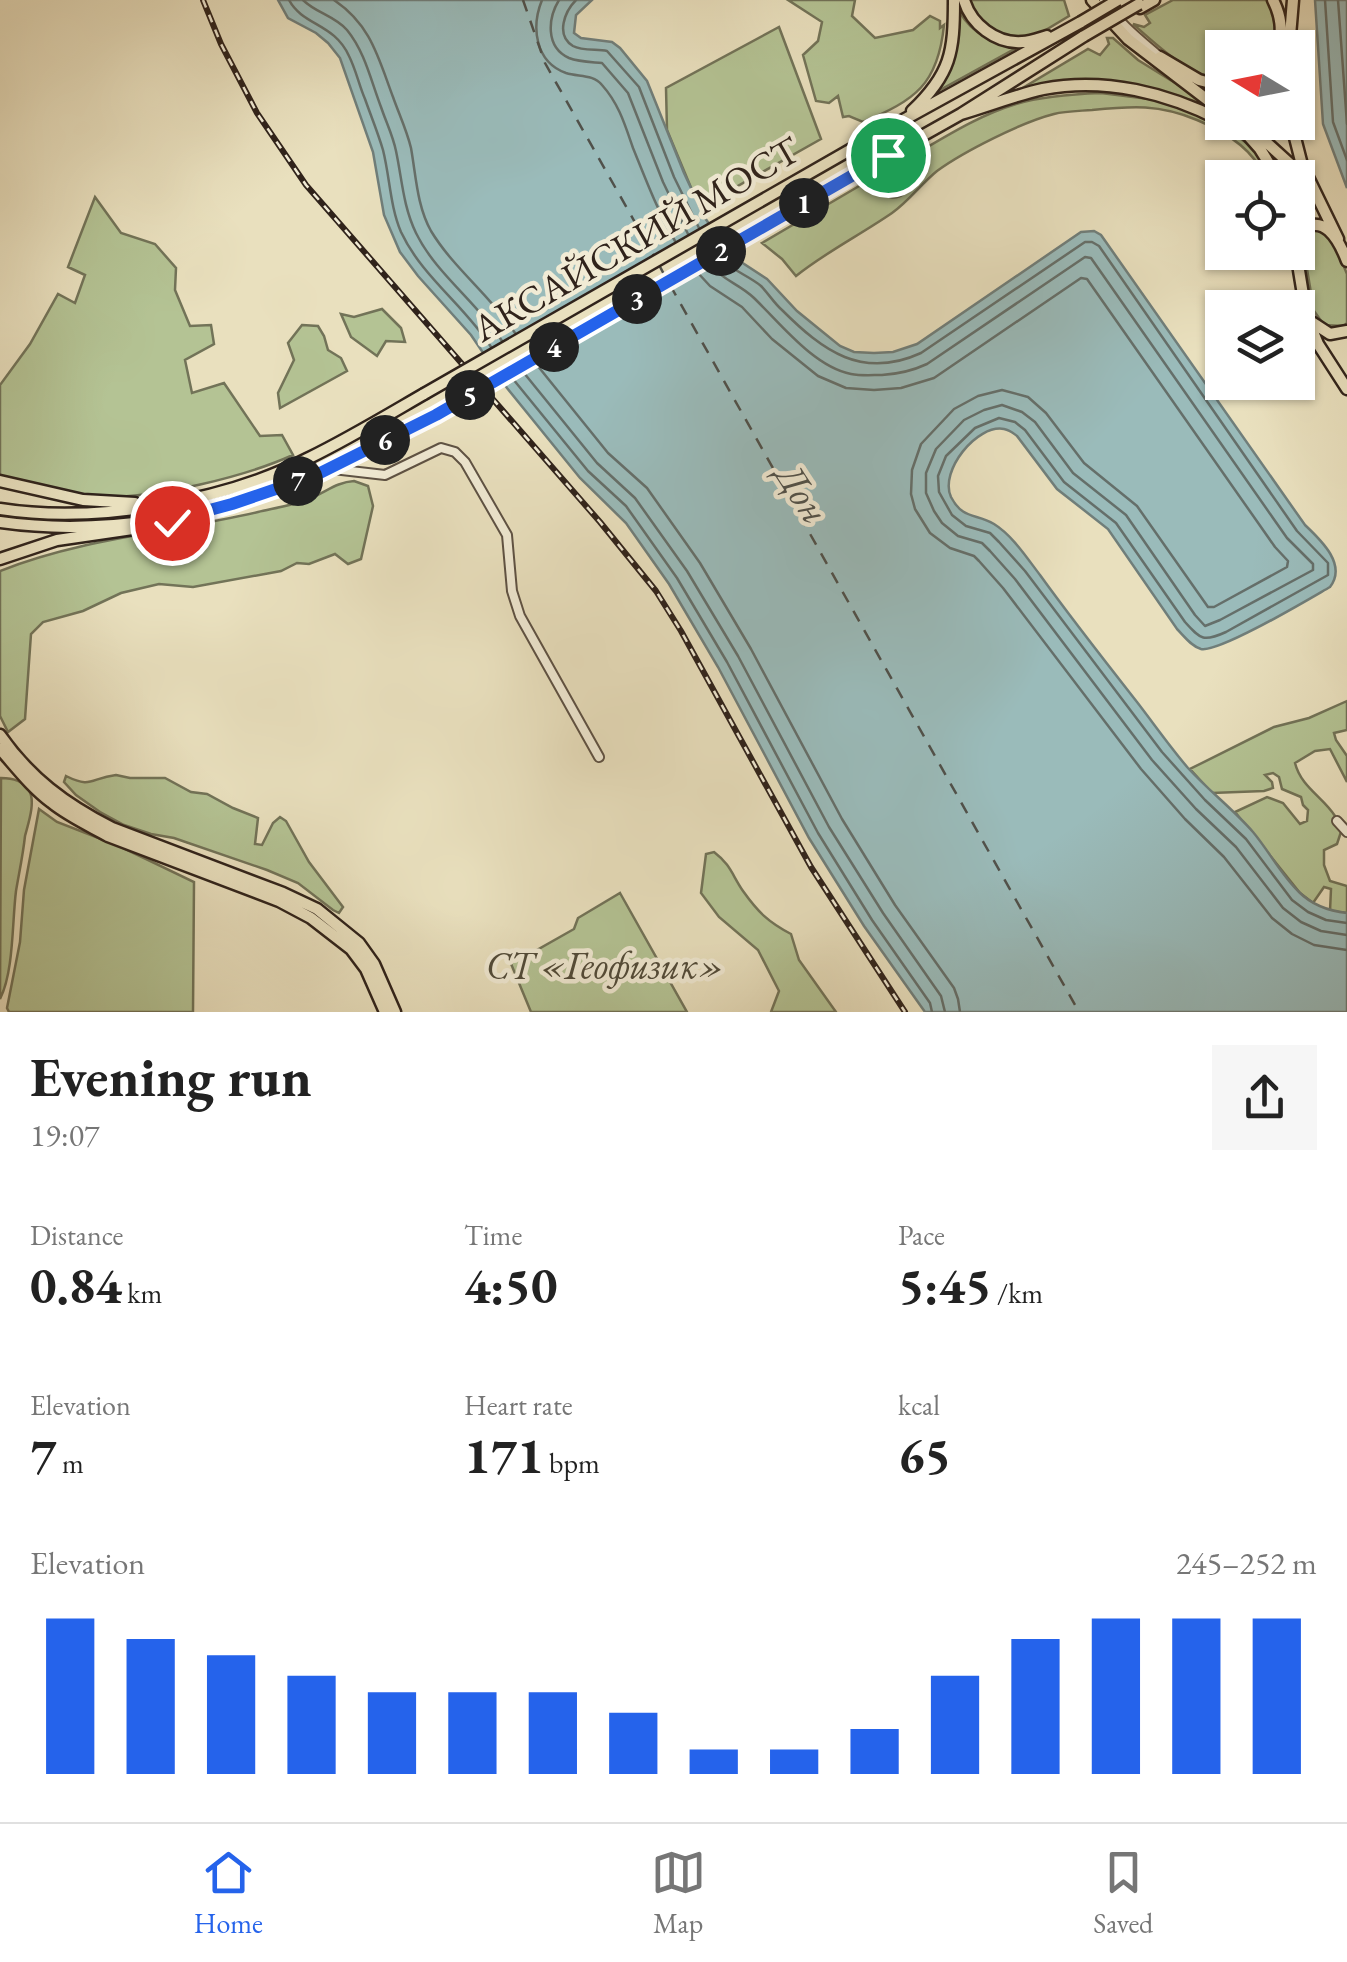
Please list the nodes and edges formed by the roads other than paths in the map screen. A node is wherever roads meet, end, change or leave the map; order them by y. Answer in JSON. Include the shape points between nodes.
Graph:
{"nodes":[{"id":1,"x":954,"y":0,"type":"edge"},
{"id":2,"x":964,"y":0,"type":"edge"},
{"id":3,"x":1101,"y":0,"type":"edge"},
{"id":4,"x":1118,"y":0,"type":"edge"},
{"id":5,"x":1154,"y":0,"type":"edge"},
{"id":6,"x":1273,"y":0,"type":"edge"},
{"id":7,"x":1293,"y":0,"type":"edge"},
{"id":8,"x":1141,"y":4,"type":"edge"},
{"id":9,"x":1080,"y":20,"type":"junction"},
{"id":10,"x":1282,"y":30,"type":"edge"},
{"id":11,"x":1290,"y":30,"type":"edge"},
{"id":12,"x":1160,"y":57,"type":"junction"},
{"id":13,"x":1205,"y":81,"type":"edge"},
{"id":14,"x":1205,"y":94,"type":"edge"},
{"id":15,"x":1205,"y":96,"type":"edge"},
{"id":16,"x":1205,"y":112,"type":"edge"},
{"id":17,"x":961,"y":114,"type":"junction"},
{"id":18,"x":902,"y":121,"type":"junction"},
{"id":19,"x":1248,"y":140,"type":"edge"},
{"id":20,"x":1252,"y":140,"type":"edge"},
{"id":21,"x":1264,"y":140,"type":"edge"},
{"id":22,"x":1295,"y":140,"type":"edge"},
{"id":23,"x":1260,"y":149,"type":"junction"},
{"id":24,"x":1267,"y":160,"type":"edge"},
{"id":25,"x":1316,"y":196,"type":"junction"},
{"id":26,"x":1315,"y":225,"type":"edge"},
{"id":27,"x":1338,"y":239,"type":"junction"},
{"id":28,"x":1347,"y":261,"type":"edge"},
{"id":29,"x":1315,"y":324,"type":"edge"},
{"id":30,"x":1347,"y":331,"type":"edge"},
{"id":31,"x":1315,"y":336,"type":"edge"},
{"id":32,"x":1347,"y":390,"type":"edge"},
{"id":33,"x":328,"y":469,"type":"junction"},
{"id":34,"x":0,"y":480,"type":"edge"},
{"id":35,"x":196,"y":497,"type":"junction"},
{"id":36,"x":0,"y":509,"type":"edge"},
{"id":37,"x":184,"y":517,"type":"junction"},
{"id":38,"x":23,"y":519,"type":"junction"},
{"id":39,"x":0,"y":522,"type":"edge"},
{"id":40,"x":0,"y":559,"type":"edge"},
{"id":41,"x":0,"y":735,"type":"edge"},
{"id":42,"x":0,"y":748,"type":"edge"},
{"id":43,"x":600,"y":757,"type":"dead end"},
{"id":44,"x":1337,"y":821,"type":"dead end"},
{"id":45,"x":1347,"y":832,"type":"edge"},
{"id":46,"x":372,"y":971,"type":"junction"},
{"id":47,"x":384,"y":1012,"type":"edge"},
{"id":48,"x":395,"y":1012,"type":"edge"}],
"edges":[{"from":1,"to":18,"type":"main road","via":[[947,64]]},
{"from":2,"to":9,"type":"main road","via":[[978,25],[1007,40],[1048,36]]},
{"from":3,"to":9,"type":"main road","bridge":true},
{"from":3,"to":12,"type":"street"},
{"from":3,"to":15,"type":"main road","via":[[1112,23]]},
{"from":4,"to":9,"type":"main road","bridge":true},
{"from":5,"to":8,"type":"main road"},
{"from":6,"to":10,"type":"main road"},
{"from":7,"to":11,"type":"main road"},
{"from":8,"to":17,"type":"main road","bridge":true},
{"from":9,"to":18,"type":"main road","name":"АКСАЙСКИЙ МОСТ"},
{"from":12,"to":13,"type":"main road"},
{"from":12,"to":14,"type":"main road"},
{"from":16,"to":17,"type":"main road","via":[[1164,96],[1110,87],[1044,89]]},
{"from":17,"to":33,"type":"main road","name":"АКСАЙСКИЙ МОСТ","bridge":true,"via":[[436,415]]},
{"from":18,"to":35,"type":"main road","name":"АКСАЙСКИЙ МОСТ","bridge":true,"via":[[306,460]]},
{"from":19,"to":23,"type":"main road"},
{"from":20,"to":23,"type":"main road"},
{"from":21,"to":25,"type":"main road"},
{"from":22,"to":25,"type":"main road"},
{"from":23,"to":24,"type":"main road"},
{"from":25,"to":27,"type":"main road"},
{"from":26,"to":27,"type":"main road"},
{"from":27,"to":28,"type":"main road"},
{"from":29,"to":30,"type":"main road","via":[[1330,334]]},
{"from":31,"to":32,"type":"main road"},
{"from":33,"to":37,"type":"main road","name":"АКСАЙСКИЙ МОСТ"},
{"from":33,"to":43,"type":"street","via":[[385,474],[441,448],[465,462],[507,535],[520,616]]},
{"from":34,"to":35,"type":"main road","via":[[110,503]]},
{"from":35,"to":38,"type":"main road"},
{"from":36,"to":38,"type":"main road"},
{"from":37,"to":38,"type":"main road","via":[[76,527]]},
{"from":37,"to":40,"type":"main road","via":[[57,540]]},
{"from":38,"to":39,"type":"main road"},
{"from":41,"to":46,"type":"main road","via":[[56,796],[112,828],[318,909],[359,943]]},
{"from":42,"to":46,"type":"main road","via":[[28,782],[81,822],[279,901],[311,918]]},
{"from":44,"to":45,"type":"street"},
{"from":46,"to":47,"type":"main road"},
{"from":46,"to":48,"type":"main road"}]}
